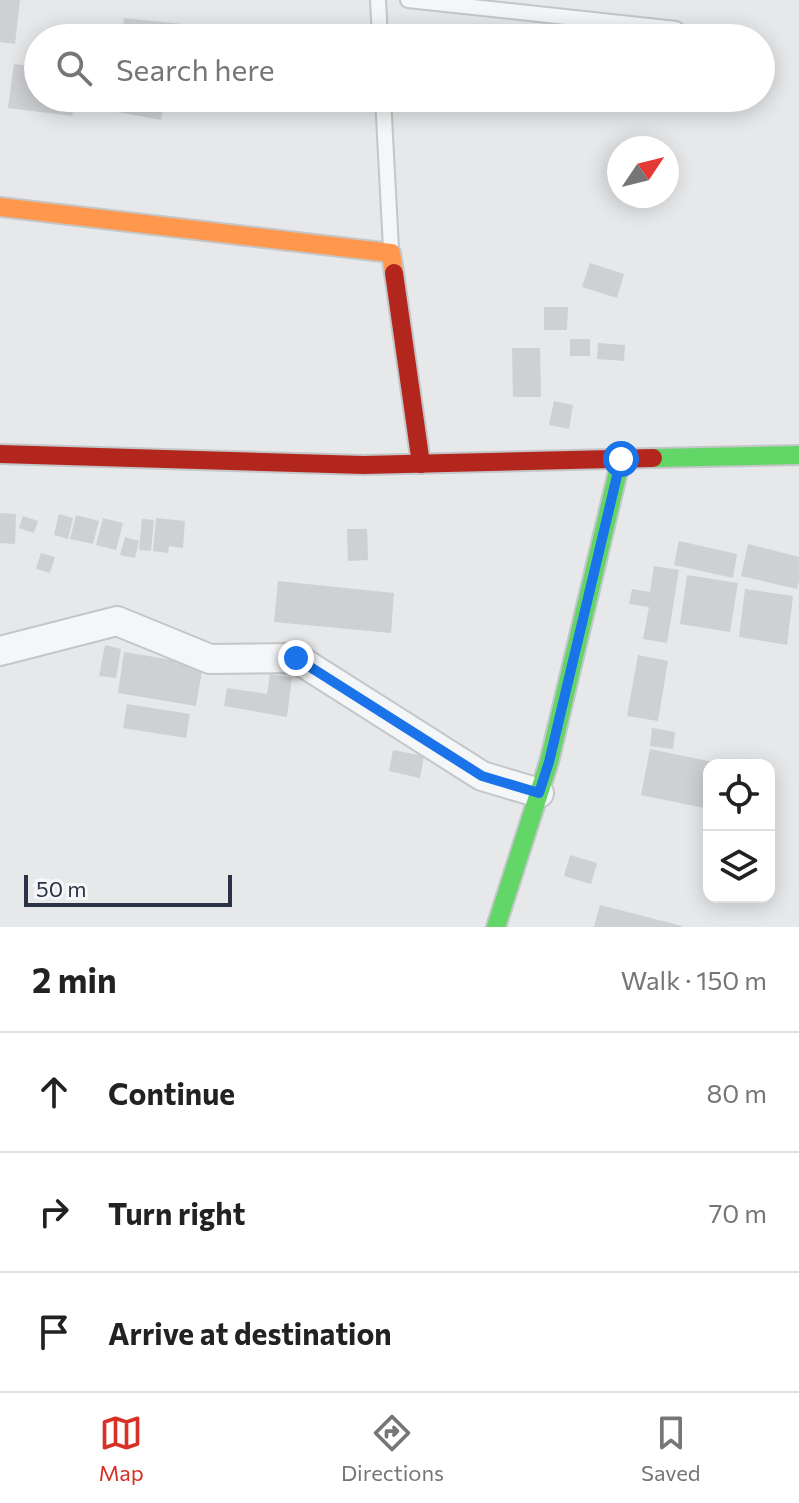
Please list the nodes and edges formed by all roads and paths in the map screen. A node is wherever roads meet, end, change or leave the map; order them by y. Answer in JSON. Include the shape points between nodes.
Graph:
{"nodes":[{"id":1,"x":378,"y":0,"type":"edge"},
{"id":2,"x":408,"y":0,"type":"edge"},
{"id":3,"x":379,"y":24,"type":"edge"},
{"id":4,"x":630,"y":24,"type":"edge"},
{"id":5,"x":384,"y":112,"type":"edge"},
{"id":6,"x":0,"y":207,"type":"edge"},
{"id":7,"x":391,"y":253,"type":"junction"},
{"id":8,"x":0,"y":454,"type":"edge"},
{"id":9,"x":799,"y":455,"type":"edge"},
{"id":10,"x":621,"y":459,"type":"junction"},
{"id":11,"x":421,"y":464,"type":"junction"},
{"id":12,"x":0,"y":651,"type":"edge"},
{"id":13,"x":539,"y":793,"type":"junction"},
{"id":14,"x":496,"y":927,"type":"edge"}],
"edges":[{"from":1,"to":3,"type":"lane"},
{"from":2,"to":4,"type":"lane"},
{"from":5,"to":7,"type":"lane"},
{"from":6,"to":7,"type":"street"},
{"from":7,"to":11,"type":"street"},
{"from":8,"to":11,"type":"street"},
{"from":9,"to":10,"type":"street"},
{"from":10,"to":11,"type":"street"},
{"from":10,"to":13,"type":"street"},
{"from":12,"to":13,"type":"street","via":[[117,621],[210,659],[296,658],[482,776]]},
{"from":13,"to":14,"type":"street"}]}
